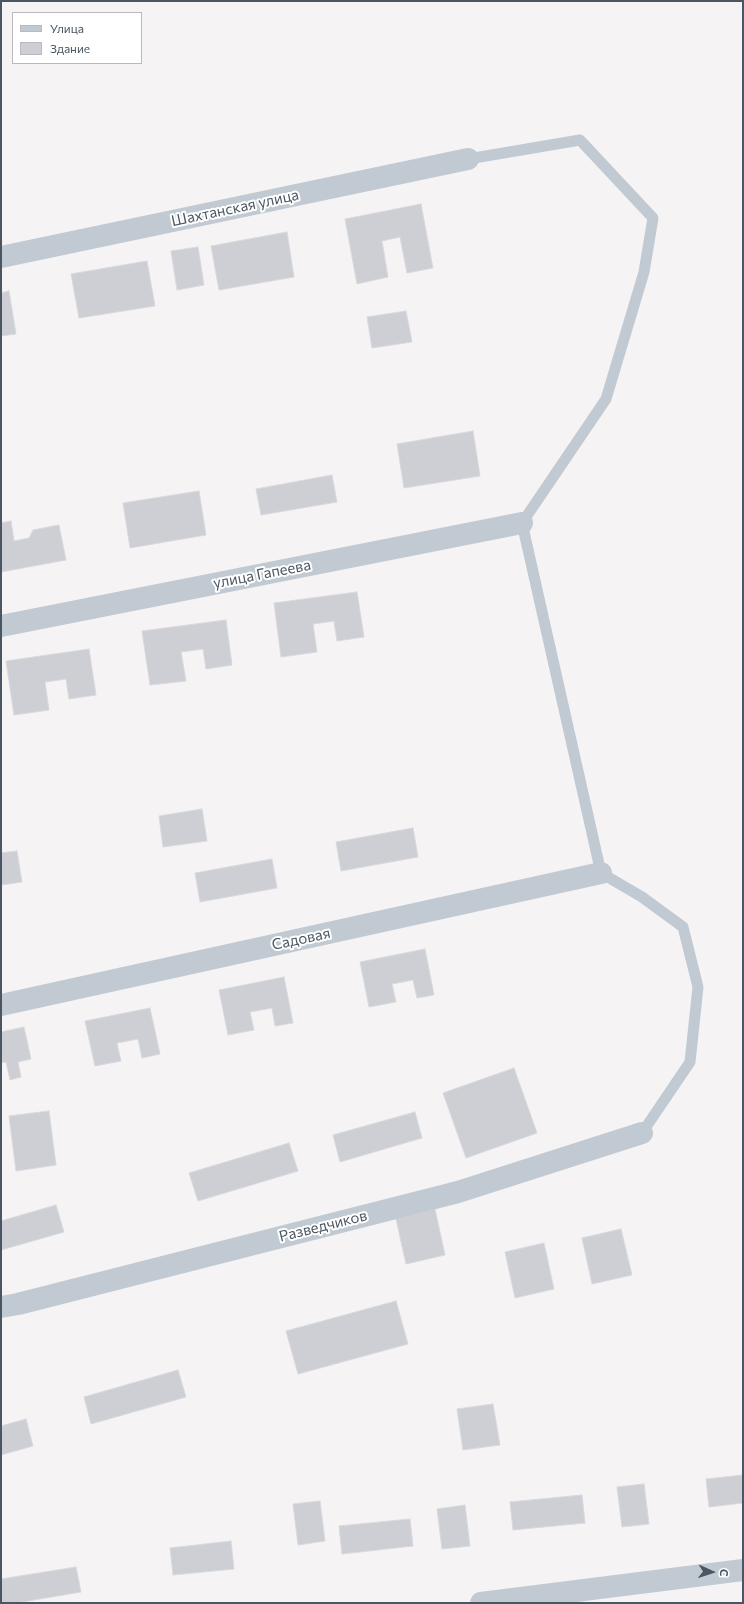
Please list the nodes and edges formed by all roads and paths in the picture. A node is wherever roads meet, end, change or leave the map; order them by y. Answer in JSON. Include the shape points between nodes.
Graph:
{"nodes":[{"id":1,"x":468,"y":158,"type":"joint"},
{"id":2,"x":1,"y":257,"type":"edge"},
{"id":3,"x":522,"y":523,"type":"junction"},
{"id":4,"x":1,"y":626,"type":"edge"},
{"id":5,"x":601,"y":873,"type":"junction"},
{"id":6,"x":1,"y":1005,"type":"edge"},
{"id":7,"x":642,"y":1133,"type":"joint"},
{"id":8,"x":1,"y":1307,"type":"edge"},
{"id":9,"x":743,"y":1570,"type":"edge"},
{"id":10,"x":481,"y":1603,"type":"edge"}],
"edges":[{"from":1,"to":2,"type":"street","name":"Шахтанская улица"},
{"from":1,"to":3,"type":"lane","via":[[580,140],[653,218],[644,272],[606,399]]},
{"from":3,"to":4,"type":"street","name":"улица Гапеева"},
{"from":3,"to":5,"type":"lane"},
{"from":5,"to":6,"type":"street","name":"Садовая"},
{"from":5,"to":7,"type":"lane","via":[[642,897],[684,927],[698,987],[690,1062]]},
{"from":7,"to":8,"type":"street","name":"Разведчиков","via":[[458,1192]]},
{"from":9,"to":10,"type":"street"}]}
